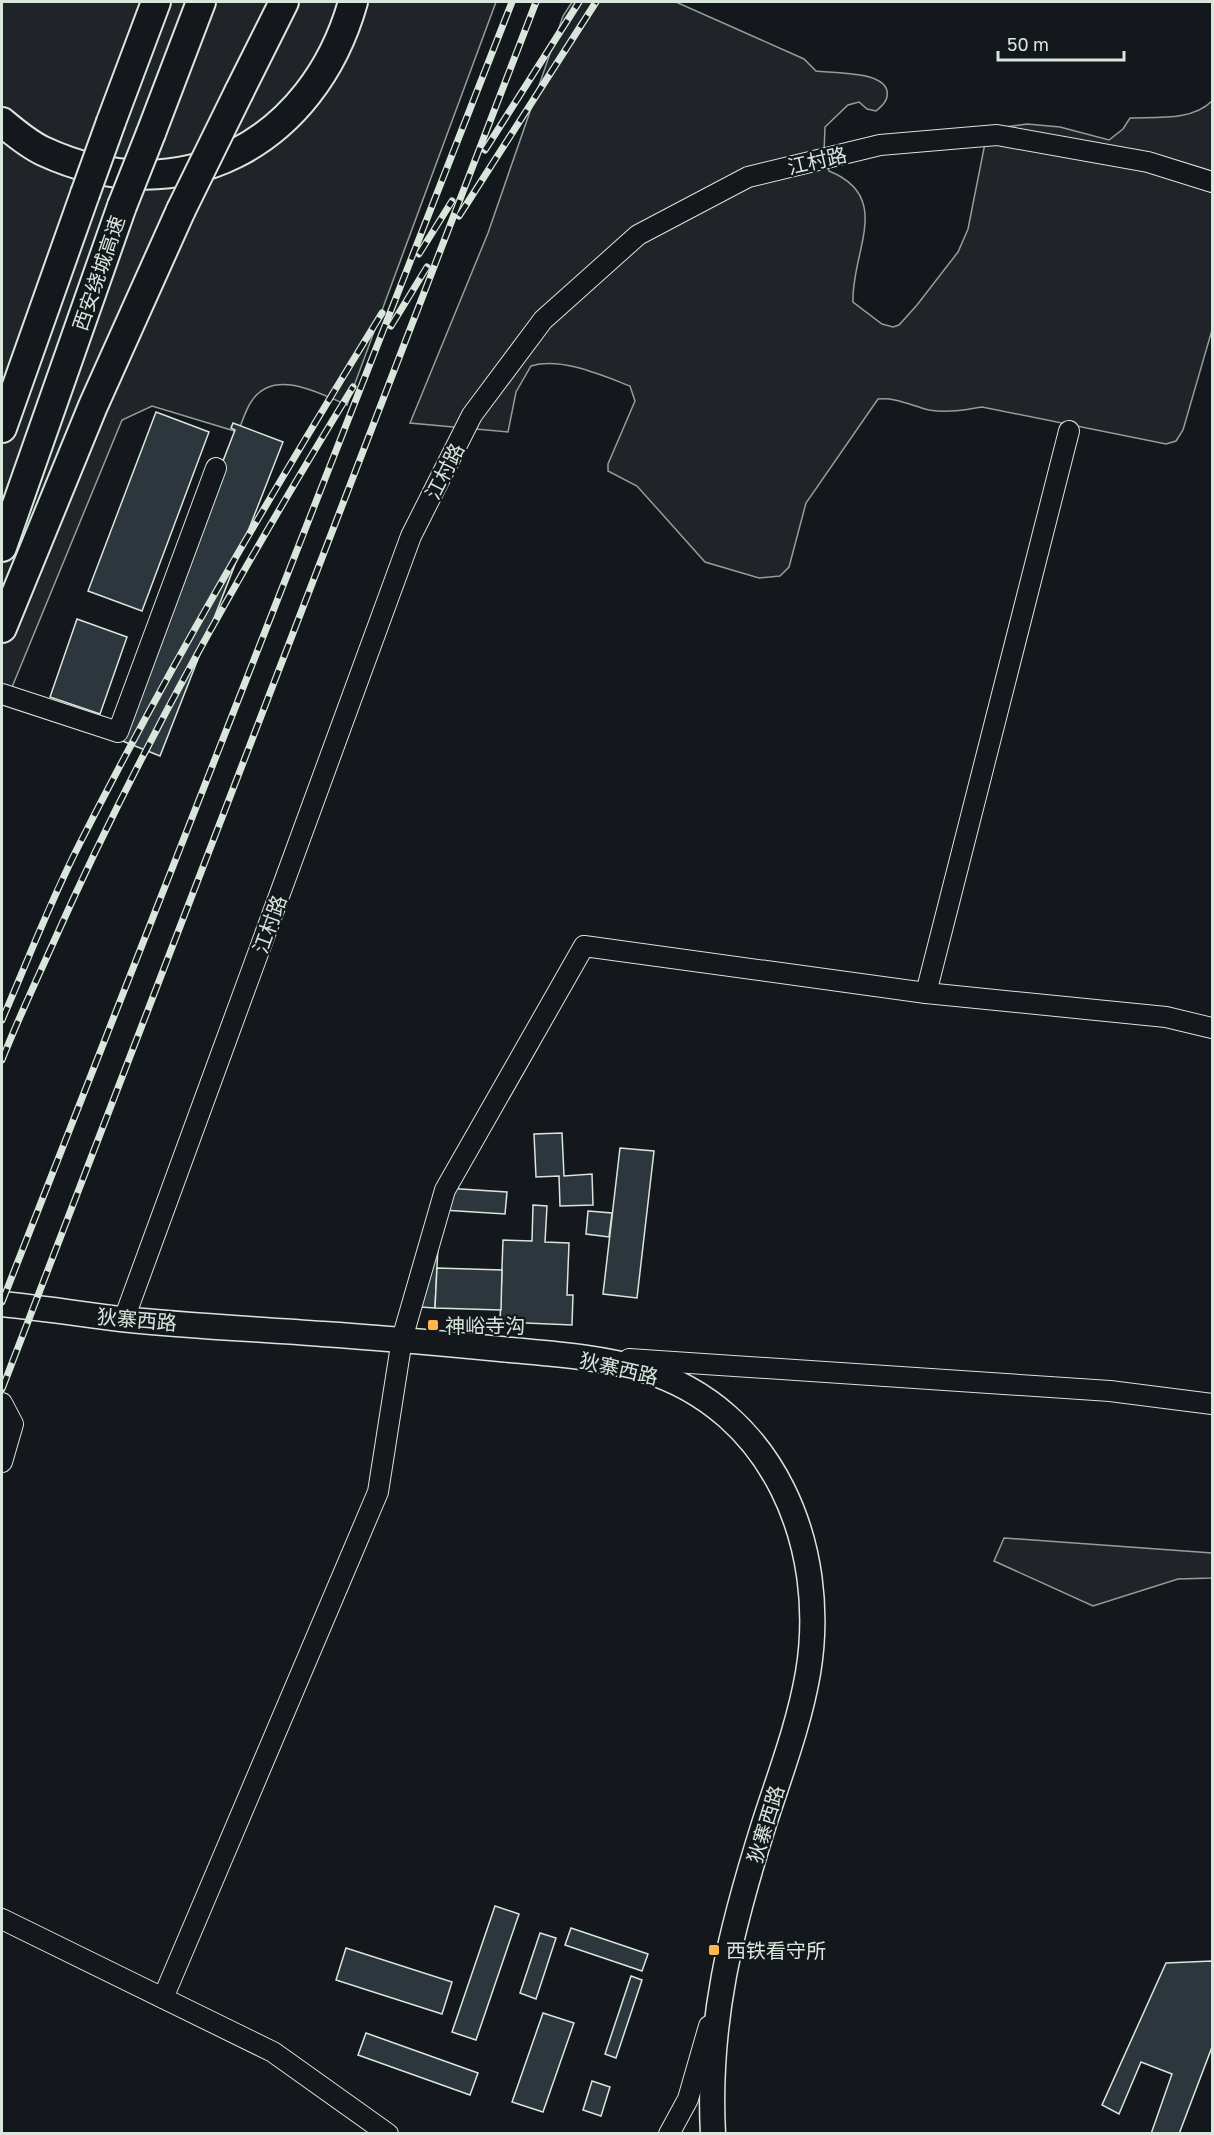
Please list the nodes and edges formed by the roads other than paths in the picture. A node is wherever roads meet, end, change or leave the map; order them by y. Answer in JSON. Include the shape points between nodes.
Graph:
{"nodes":[{"id":1,"x":156,"y":2,"type":"edge"},
{"id":2,"x":201,"y":2,"type":"edge"},
{"id":3,"x":284,"y":2,"type":"edge"},
{"id":4,"x":353,"y":2,"type":"edge"},
{"id":5,"x":2,"y":122,"type":"edge"},
{"id":6,"x":1212,"y":182,"type":"edge"},
{"id":7,"x":2,"y":428,"type":"edge"},
{"id":8,"x":1069,"y":430,"type":"dead end"},
{"id":9,"x":216,"y":468,"type":"dead end"},
{"id":10,"x":2,"y":547,"type":"edge"},
{"id":11,"x":2,"y":628,"type":"edge"},
{"id":12,"x":2,"y":694,"type":"edge"},
{"id":13,"x":926,"y":993,"type":"junction"},
{"id":14,"x":1212,"y":1028,"type":"edge"},
{"id":15,"x":2,"y":1304,"type":"edge"},
{"id":16,"x":124,"y":1319,"type":"junction"},
{"id":17,"x":402,"y":1339,"type":"junction"},
{"id":18,"x":557,"y":1354,"type":"junction"},
{"id":19,"x":2,"y":1403,"type":"edge"},
{"id":20,"x":1212,"y":1404,"type":"edge"},
{"id":21,"x":2,"y":1462,"type":"edge"},
{"id":22,"x":2,"y":1919,"type":"edge"},
{"id":23,"x":720,"y":1986,"type":"junction"},
{"id":24,"x":163,"y":1998,"type":"junction"},
{"id":25,"x":388,"y":2133,"type":"edge"},
{"id":26,"x":669,"y":2133,"type":"edge"},
{"id":27,"x":713,"y":2133,"type":"edge"}],
"edges":[{"from":1,"to":7,"type":"highway","name":"西安绕城高速","bridge":true},
{"from":2,"to":10,"type":"highway","name":"西安绕城高速","bridge":true,"via":[[122,206]]},
{"from":3,"to":11,"type":"highway","bridge":true,"via":[[181,210],[93,406]]},
{"from":4,"to":5,"type":"highway","via":[[336,51],[305,99],[261,138],[211,164],[161,174],[122,175],[41,150]]},
{"from":6,"to":16,"type":"street","name":"江村路","via":[[1148,162],[997,135],[880,145],[748,177],[638,235],[543,320],[472,415],[411,536]]},
{"from":8,"to":13,"type":"street"},
{"from":9,"to":12,"type":"street","via":[[118,732]]},
{"from":13,"to":14,"type":"street","via":[[1166,1017]]},
{"from":13,"to":17,"type":"street","via":[[584,946],[445,1190]]},
{"from":15,"to":16,"type":"main road","name":"狄寨西路"},
{"from":16,"to":17,"type":"main road","name":"狄寨西路"},
{"from":17,"to":18,"type":"main road","name":"狄寨西路"},
{"from":17,"to":24,"type":"street","via":[[378,1492]]},
{"from":18,"to":20,"type":"street","via":[[1110,1391]]},
{"from":18,"to":23,"type":"main road","name":"狄寨西路","via":[[645,1371],[682,1386],[705,1401],[740,1431],[772,1469],[802,1534],[812,1595],[808,1670],[794,1732],[764,1824]]},
{"from":19,"to":21,"type":"street","via":[[13,1424]]},
{"from":22,"to":24,"type":"street"},
{"from":23,"to":26,"type":"street","via":[[688,2099]]},
{"from":23,"to":27,"type":"main road","name":"狄寨西路","via":[[713,2049]]},
{"from":24,"to":25,"type":"street","via":[[273,2052]]}]}
